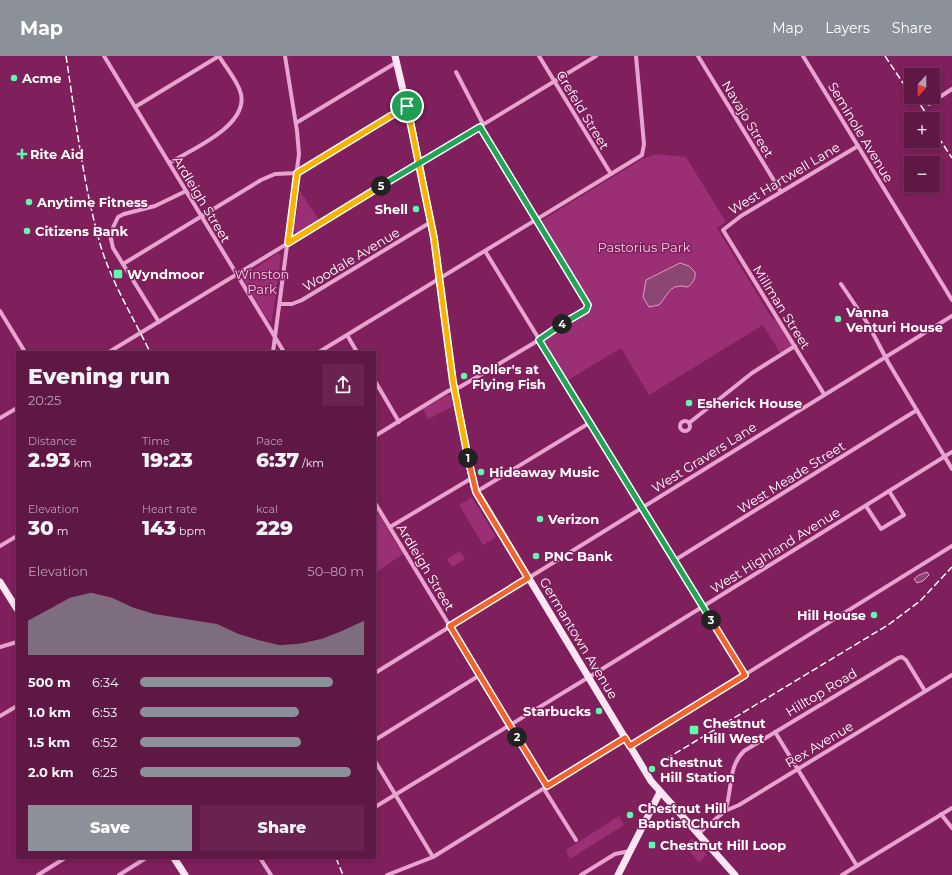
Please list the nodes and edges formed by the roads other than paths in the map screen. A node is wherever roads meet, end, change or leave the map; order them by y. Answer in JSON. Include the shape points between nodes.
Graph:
{"nodes":[{"id":1,"x":104,"y":56,"type":"edge"},
{"id":2,"x":219,"y":56,"type":"edge"},
{"id":3,"x":285,"y":56,"type":"edge"},
{"id":4,"x":538,"y":56,"type":"edge"},
{"id":5,"x":596,"y":56,"type":"edge"},
{"id":6,"x":636,"y":56,"type":"edge"},
{"id":7,"x":698,"y":56,"type":"edge"},
{"id":8,"x":803,"y":56,"type":"edge"},
{"id":9,"x":396,"y":59,"type":"edge"},
{"id":10,"x":456,"y":72,"type":"dead end"},
{"id":11,"x":554,"y":81,"type":"junction"},
{"id":12,"x":952,"y":89,"type":"edge"},
{"id":13,"x":940,"y":97,"type":"edge"},
{"id":14,"x":407,"y":106,"type":"junction"},
{"id":15,"x":135,"y":107,"type":"junction"},
{"id":16,"x":296,"y":123,"type":"junction"},
{"id":17,"x":481,"y":125,"type":"junction"},
{"id":18,"x":858,"y":146,"type":"junction"},
{"id":19,"x":169,"y":163,"type":"junction"},
{"id":20,"x":419,"y":164,"type":"junction"},
{"id":21,"x":297,"y":173,"type":"junction"},
{"id":22,"x":611,"y":174,"type":"junction"},
{"id":23,"x":186,"y":191,"type":"junction"},
{"id":24,"x":781,"y":192,"type":"junction"},
{"id":25,"x":201,"y":216,"type":"junction"},
{"id":26,"x":536,"y":220,"type":"junction"},
{"id":27,"x":431,"y":222,"type":"junction"},
{"id":28,"x":723,"y":230,"type":"joint"},
{"id":29,"x":288,"y":243,"type":"junction"},
{"id":30,"x":485,"y":251,"type":"junction"},
{"id":31,"x":123,"y":264,"type":"junction"},
{"id":32,"x":236,"y":274,"type":"junction"},
{"id":33,"x":440,"y":278,"type":"junction"},
{"id":34,"x":841,"y":284,"type":"dead end"},
{"id":35,"x":952,"y":300,"type":"edge"},
{"id":36,"x":280,"y":304,"type":"junction"},
{"id":37,"x":0,"y":312,"type":"edge"},
{"id":38,"x":952,"y":316,"type":"edge"},
{"id":39,"x":159,"y":322,"type":"junction"},
{"id":40,"x":347,"y":335,"type":"junction"},
{"id":41,"x":275,"y":338,"type":"junction"},
{"id":42,"x":539,"y":340,"type":"junction"},
{"id":43,"x":795,"y":346,"type":"junction"},
{"id":44,"x":24,"y":351,"type":"edge"},
{"id":45,"x":111,"y":351,"type":"edge"},
{"id":46,"x":273,"y":351,"type":"edge"},
{"id":47,"x":283,"y":351,"type":"edge"},
{"id":48,"x":320,"y":351,"type":"edge"},
{"id":49,"x":356,"y":351,"type":"edge"},
{"id":50,"x":885,"y":357,"type":"junction"},
{"id":51,"x":376,"y":383,"type":"edge"},
{"id":52,"x":454,"y":389,"type":"junction"},
{"id":53,"x":824,"y":394,"type":"junction"},
{"id":54,"x":16,"y":409,"type":"edge"},
{"id":55,"x":917,"y":410,"type":"junction"},
{"id":56,"x":0,"y":418,"type":"edge"},
{"id":57,"x":399,"y":422,"type":"junction"},
{"id":58,"x":591,"y":422,"type":"junction"},
{"id":59,"x":689,"y":423,"type":"dead end"},
{"id":60,"x":376,"y":435,"type":"edge"},
{"id":61,"x":952,"y":452,"type":"edge"},
{"id":62,"x":945,"y":457,"type":"junction"},
{"id":63,"x":952,"y":469,"type":"edge"},
{"id":64,"x":472,"y":478,"type":"junction"},
{"id":65,"x":890,"y":491,"type":"junction"},
{"id":66,"x":476,"y":492,"type":"junction"},
{"id":67,"x":376,"y":504,"type":"edge"},
{"id":68,"x":866,"y":506,"type":"junction"},
{"id":69,"x":643,"y":507,"type":"junction"},
{"id":70,"x":390,"y":527,"type":"junction"},
{"id":71,"x":16,"y":537,"type":"edge"},
{"id":72,"x":0,"y":546,"type":"edge"},
{"id":73,"x":952,"y":546,"type":"edge"},
{"id":74,"x":675,"y":560,"type":"junction"},
{"id":75,"x":528,"y":578,"type":"junction"},
{"id":76,"x":0,"y":582,"type":"edge"},
{"id":77,"x":16,"y":607,"type":"edge"},
{"id":78,"x":703,"y":607,"type":"junction"},
{"id":79,"x":450,"y":626,"type":"junction"},
{"id":80,"x":16,"y":642,"type":"edge"},
{"id":81,"x":0,"y":647,"type":"edge"},
{"id":82,"x":376,"y":672,"type":"edge"},
{"id":83,"x":745,"y":675,"type":"junction"},
{"id":84,"x":952,"y":675,"type":"edge"},
{"id":85,"x":480,"y":676,"type":"junction"},
{"id":86,"x":589,"y":678,"type":"junction"},
{"id":87,"x":925,"y":691,"type":"junction"},
{"id":88,"x":16,"y":707,"type":"edge"},
{"id":89,"x":0,"y":716,"type":"edge"},
{"id":90,"x":510,"y":725,"type":"junction"},
{"id":91,"x":776,"y":732,"type":"junction"},
{"id":92,"x":625,"y":738,"type":"junction"},
{"id":93,"x":376,"y":739,"type":"edge"},
{"id":94,"x":630,"y":746,"type":"junction"},
{"id":95,"x":376,"y":763,"type":"edge"},
{"id":96,"x":798,"y":768,"type":"junction"},
{"id":97,"x":545,"y":788,"type":"junction"},
{"id":98,"x":660,"y":792,"type":"junction"},
{"id":99,"x":395,"y":795,"type":"junction"},
{"id":100,"x":376,"y":806,"type":"edge"},
{"id":101,"x":952,"y":808,"type":"edge"},
{"id":102,"x":725,"y":811,"type":"junction"},
{"id":103,"x":941,"y":814,"type":"junction"},
{"id":104,"x":952,"y":828,"type":"edge"},
{"id":105,"x":698,"y":834,"type":"junction"},
{"id":106,"x":576,"y":840,"type":"dead end"},
{"id":107,"x":630,"y":851,"type":"junction"},
{"id":108,"x":433,"y":857,"type":"junction"},
{"id":109,"x":63,"y":859,"type":"edge"},
{"id":110,"x":144,"y":859,"type":"edge"},
{"id":111,"x":175,"y":859,"type":"edge"},
{"id":112,"x":261,"y":859,"type":"edge"},
{"id":113,"x":857,"y":866,"type":"junction"},
{"id":114,"x":38,"y":875,"type":"edge"},
{"id":115,"x":119,"y":875,"type":"edge"},
{"id":116,"x":185,"y":875,"type":"edge"},
{"id":117,"x":271,"y":875,"type":"edge"},
{"id":118,"x":387,"y":875,"type":"edge"},
{"id":119,"x":581,"y":875,"type":"edge"},
{"id":120,"x":618,"y":875,"type":"edge"},
{"id":121,"x":735,"y":875,"type":"edge"},
{"id":122,"x":842,"y":875,"type":"edge"}],
"edges":[{"from":1,"to":15,"type":"street","name":"Ardleigh Street"},
{"from":2,"to":15,"type":"street"},
{"from":2,"to":19,"type":"street","via":[[240,91],[242,101],[239,112],[224,130]]},
{"from":3,"to":16,"type":"street"},
{"from":4,"to":11,"type":"street","name":"Crefeld Street"},
{"from":5,"to":11,"type":"street"},
{"from":6,"to":22,"type":"street","via":[[643,153]]},
{"from":7,"to":24,"type":"street","name":"Navajo Street"},
{"from":8,"to":18,"type":"street","name":"Seminole Avenue"},
{"from":9,"to":14,"type":"main road","name":"Germantown Avenue"},
{"from":9,"to":16,"type":"street"},
{"from":10,"to":17,"type":"street"},
{"from":11,"to":17,"type":"street"},
{"from":11,"to":22,"type":"street","name":"Crefeld Street"},
{"from":12,"to":13,"type":"street"},
{"from":14,"to":20,"type":"main road","name":"Germantown Avenue"},
{"from":14,"to":21,"type":"street"},
{"from":15,"to":19,"type":"street","name":"Ardleigh Street"},
{"from":16,"to":21,"type":"street"},
{"from":17,"to":20,"type":"street"},
{"from":17,"to":26,"type":"street"},
{"from":18,"to":24,"type":"street","name":"West Hartwell Lane"},
{"from":18,"to":35,"type":"street","name":"Seminole Avenue"},
{"from":19,"to":23,"type":"street","name":"Ardleigh Street"},
{"from":20,"to":27,"type":"main road","name":"Germantown Avenue"},
{"from":20,"to":29,"type":"street"},
{"from":21,"to":25,"type":"street","via":[[266,177]]},
{"from":21,"to":29,"type":"street"},
{"from":22,"to":26,"type":"street"},
{"from":23,"to":25,"type":"street","name":"Ardleigh Street"},
{"from":23,"to":31,"type":"street","via":[[154,206],[121,215],[113,226],[110,241]]},
{"from":24,"to":28,"type":"street","name":"West Hartwell Lane","via":[[730,223]]},
{"from":25,"to":31,"type":"street"},
{"from":25,"to":32,"type":"street","name":"Ardleigh Street"},
{"from":26,"to":30,"type":"street"},
{"from":26,"to":42,"type":"street","via":[[588,308]]},
{"from":27,"to":33,"type":"main road","name":"Germantown Avenue"},
{"from":27,"to":36,"type":"street","name":"Woodale Avenue","via":[[302,300],[292,304]]},
{"from":28,"to":43,"type":"street","name":"Millman Street"},
{"from":29,"to":32,"type":"street"},
{"from":29,"to":36,"type":"street"},
{"from":30,"to":33,"type":"street"},
{"from":30,"to":42,"type":"street"},
{"from":31,"to":39,"type":"street"},
{"from":32,"to":39,"type":"street"},
{"from":32,"to":41,"type":"street","name":"Ardleigh Street"},
{"from":33,"to":40,"type":"street"},
{"from":33,"to":52,"type":"main road","name":"Germantown Avenue"},
{"from":34,"to":50,"type":"street","via":[[868,324]]},
{"from":36,"to":41,"type":"street"},
{"from":37,"to":44,"type":"street"},
{"from":38,"to":50,"type":"street","name":"West Gravers Lane"},
{"from":39,"to":45,"type":"street"},
{"from":40,"to":48,"type":"street"},
{"from":40,"to":49,"type":"street"},
{"from":41,"to":46,"type":"street"},
{"from":41,"to":47,"type":"street","name":"Ardleigh Street"},
{"from":42,"to":52,"type":"street"},
{"from":42,"to":58,"type":"street"},
{"from":43,"to":53,"type":"street","name":"Millman Street"},
{"from":43,"to":59,"type":"street","via":[[752,373]]},
{"from":50,"to":53,"type":"street","name":"West Gravers Lane"},
{"from":50,"to":55,"type":"street"},
{"from":51,"to":57,"type":"street"},
{"from":52,"to":57,"type":"street"},
{"from":52,"to":64,"type":"main road","name":"Germantown Avenue"},
{"from":53,"to":69,"type":"street","name":"West Gravers Lane"},
{"from":54,"to":56,"type":"street"},
{"from":55,"to":62,"type":"street"},
{"from":55,"to":74,"type":"street","name":"West Meade Street"},
{"from":57,"to":60,"type":"street"},
{"from":58,"to":66,"type":"street"},
{"from":58,"to":69,"type":"street"},
{"from":61,"to":62,"type":"street","name":"West Highland Avenue"},
{"from":62,"to":63,"type":"street"},
{"from":62,"to":65,"type":"street","name":"West Highland Avenue"},
{"from":64,"to":66,"type":"main road","name":"Germantown Avenue"},
{"from":64,"to":70,"type":"street"},
{"from":65,"to":68,"type":"street","name":"West Highland Avenue"},
{"from":65,"to":68,"type":"street","via":[[904,515],[881,529]]},
{"from":66,"to":75,"type":"main road","name":"Germantown Avenue"},
{"from":67,"to":70,"type":"street","name":"Ardleigh Street"},
{"from":68,"to":78,"type":"street","name":"West Highland Avenue"},
{"from":69,"to":74,"type":"street"},
{"from":69,"to":75,"type":"street","name":"West Gravers Lane"},
{"from":70,"to":79,"type":"street","name":"Ardleigh Street"},
{"from":71,"to":72,"type":"street"},
{"from":73,"to":83,"type":"street"},
{"from":74,"to":78,"type":"street"},
{"from":75,"to":79,"type":"street","name":"West Gravers Lane"},
{"from":75,"to":86,"type":"main road","name":"Germantown Avenue"},
{"from":76,"to":77,"type":"main road"},
{"from":78,"to":83,"type":"street"},
{"from":78,"to":86,"type":"street","name":"West Highland Avenue"},
{"from":79,"to":82,"type":"street","name":"West Gravers Lane"},
{"from":79,"to":85,"type":"street","name":"Ardleigh Street"},
{"from":80,"to":81,"type":"street"},
{"from":83,"to":94,"type":"street"},
{"from":84,"to":87,"type":"street","name":"Rex Avenue"},
{"from":85,"to":90,"type":"street","name":"Ardleigh Street"},
{"from":85,"to":93,"type":"street"},
{"from":86,"to":90,"type":"street","name":"West Highland Avenue"},
{"from":86,"to":92,"type":"main road","name":"Germantown Avenue"},
{"from":87,"to":91,"type":"street","name":"Hilltop Road","via":[[902,657],[898,658]]},
{"from":87,"to":96,"type":"street","name":"Rex Avenue"},
{"from":88,"to":89,"type":"street"},
{"from":90,"to":97,"type":"street","name":"Ardleigh Street"},
{"from":90,"to":99,"type":"street","name":"West Highland Avenue"},
{"from":91,"to":96,"type":"street"},
{"from":91,"to":102,"type":"street","name":"Hilltop Road","via":[[749,748],[738,758],[732,770]]},
{"from":92,"to":94,"type":"main road","name":"Germantown Avenue"},
{"from":92,"to":97,"type":"street"},
{"from":94,"to":98,"type":"main road","name":"Germantown Avenue"},
{"from":95,"to":99,"type":"street"},
{"from":96,"to":102,"type":"street","name":"Rex Avenue"},
{"from":96,"to":113,"type":"street"},
{"from":97,"to":106,"type":"street","name":"Ardleigh Street"},
{"from":97,"to":108,"type":"street"},
{"from":98,"to":105,"type":"main road","name":"Germantown Avenue"},
{"from":98,"to":107,"type":"main road"},
{"from":99,"to":100,"type":"street","name":"West Highland Avenue"},
{"from":99,"to":108,"type":"street"},
{"from":101,"to":103,"type":"street"},
{"from":102,"to":105,"type":"street","name":"Rex Avenue"},
{"from":103,"to":104,"type":"street"},
{"from":103,"to":113,"type":"street"},
{"from":105,"to":121,"type":"main road","name":"Germantown Avenue"},
{"from":107,"to":119,"type":"street","via":[[615,854]]},
{"from":107,"to":120,"type":"main road"},
{"from":108,"to":118,"type":"street"},
{"from":109,"to":114,"type":"street"},
{"from":110,"to":115,"type":"street"},
{"from":111,"to":116,"type":"main road"},
{"from":112,"to":117,"type":"street"},
{"from":113,"to":122,"type":"street"}]}
